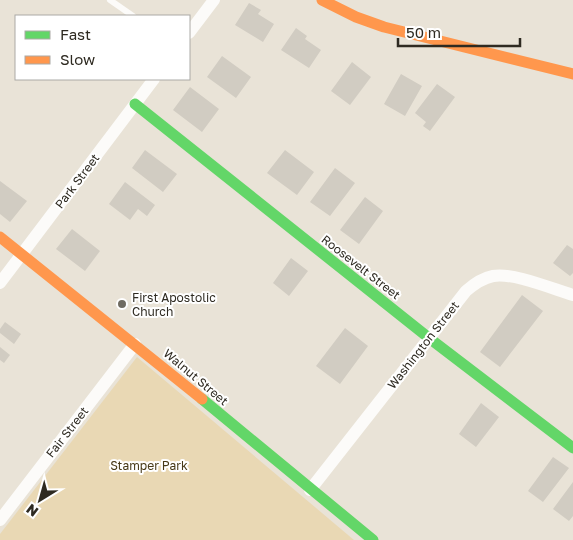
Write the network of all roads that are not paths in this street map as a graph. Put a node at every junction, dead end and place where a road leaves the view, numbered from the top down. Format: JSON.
{"nodes":[{"id":1,"x":110,"y":0,"type":"edge"},
{"id":2,"x":214,"y":0,"type":"edge"},
{"id":3,"x":322,"y":0,"type":"edge"},
{"id":4,"x":131,"y":15,"type":"edge"},
{"id":5,"x":190,"y":32,"type":"edge"},
{"id":6,"x":573,"y":74,"type":"edge"},
{"id":7,"x":153,"y":80,"type":"edge"},
{"id":8,"x":135,"y":104,"type":"junction"},
{"id":9,"x":0,"y":237,"type":"edge"},
{"id":10,"x":22,"y":254,"type":"junction"},
{"id":11,"x":0,"y":283,"type":"edge"},
{"id":12,"x":573,"y":295,"type":"edge"},
{"id":13,"x":429,"y":338,"type":"junction"},
{"id":14,"x":135,"y":344,"type":"junction"},
{"id":15,"x":573,"y":448,"type":"edge"},
{"id":16,"x":310,"y":490,"type":"junction"},
{"id":17,"x":0,"y":520,"type":"edge"},
{"id":18,"x":373,"y":540,"type":"edge"}],
"edges":[{"from":1,"to":4,"type":"lane"},
{"from":2,"to":5,"type":"street"},
{"from":3,"to":6,"type":"street"},
{"from":7,"to":8,"type":"street","name":"Park Street"},
{"from":8,"to":10,"type":"street","name":"Park Street"},
{"from":8,"to":13,"type":"street","name":"Roosevelt Street"},
{"from":9,"to":10,"type":"street","name":"Walnut Street"},
{"from":10,"to":11,"type":"street","name":"Park Street"},
{"from":10,"to":14,"type":"street","name":"Walnut Street"},
{"from":12,"to":13,"type":"street","name":"Washington Street"},
{"from":13,"to":15,"type":"street","name":"Roosevelt Street"},
{"from":13,"to":16,"type":"street","name":"Washington Street"},
{"from":14,"to":16,"type":"street","name":"Walnut Street"},
{"from":14,"to":17,"type":"street","name":"Fair Street"},
{"from":16,"to":18,"type":"street","name":"Walnut Street"}]}
